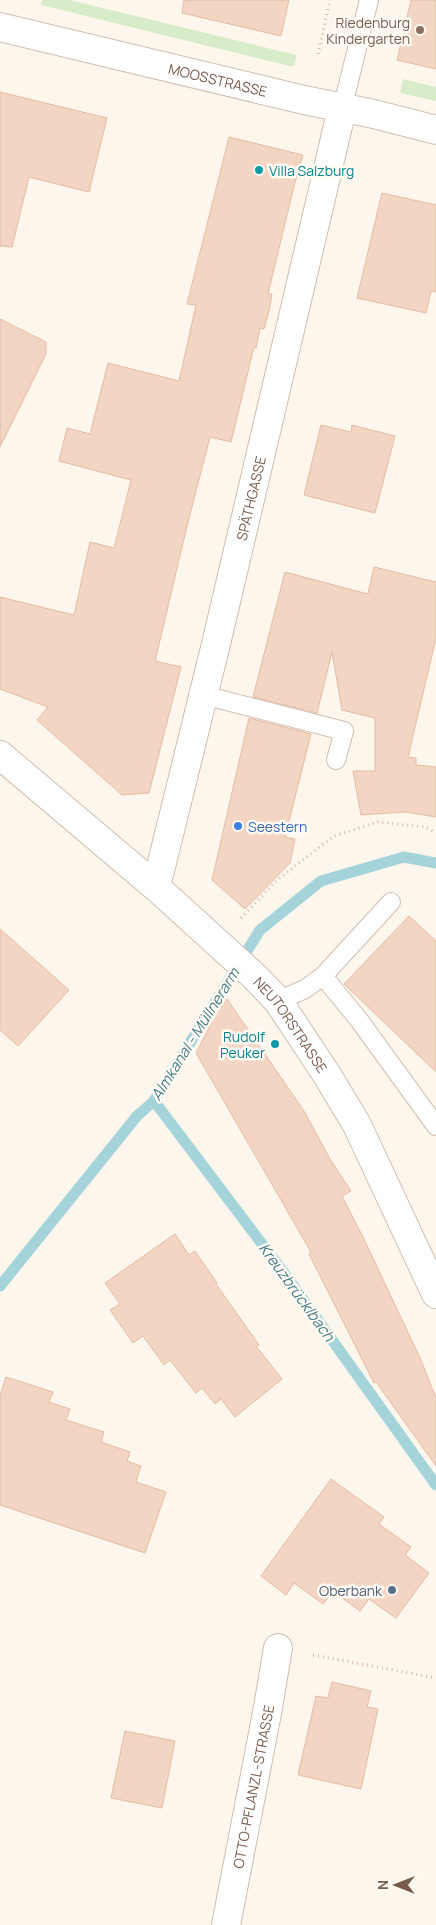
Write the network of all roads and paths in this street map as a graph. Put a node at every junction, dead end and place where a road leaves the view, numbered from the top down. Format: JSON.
{"nodes":[{"id":1,"x":330,"y":0,"type":"edge"},
{"id":2,"x":369,"y":0,"type":"edge"},
{"id":3,"x":0,"y":27,"type":"edge"},
{"id":4,"x":318,"y":54,"type":"dead end"},
{"id":5,"x":342,"y":109,"type":"junction"},
{"id":6,"x":436,"y":130,"type":"edge"},
{"id":7,"x":203,"y":695,"type":"junction"},
{"id":8,"x":0,"y":755,"type":"edge"},
{"id":9,"x":336,"y":760,"type":"dead end"},
{"id":10,"x":436,"y":832,"type":"edge"},
{"id":11,"x":156,"y":887,"type":"junction"},
{"id":12,"x":391,"y":902,"type":"dead end"},
{"id":13,"x":238,"y":920,"type":"dead end"},
{"id":14,"x":323,"y":976,"type":"junction"},
{"id":15,"x":278,"y":1001,"type":"junction"},
{"id":16,"x":436,"y":1126,"type":"edge"},
{"id":17,"x":436,"y":1294,"type":"edge"},
{"id":18,"x":278,"y":1648,"type":"joint"},
{"id":19,"x":436,"y":1678,"type":"edge"},
{"id":20,"x":226,"y":1925,"type":"edge"}],
"edges":[{"from":1,"to":4,"type":"path"},
{"from":2,"to":5,"type":"lane"},
{"from":3,"to":5,"type":"street","name":"MOOSSTRASSE"},
{"from":5,"to":6,"type":"street","name":"MOOSSTRASSE"},
{"from":5,"to":7,"type":"street","name":"SPÄTHGASSE"},
{"from":7,"to":9,"type":"lane"},
{"from":7,"to":11,"type":"street","name":"SPÄTHGASSE"},
{"from":8,"to":11,"type":"street","name":"NEUTORSTRASSE"},
{"from":10,"to":13,"type":"path"},
{"from":11,"to":15,"type":"street","name":"NEUTORSTRASSE"},
{"from":12,"to":14,"type":"lane"},
{"from":14,"to":15,"type":"lane"},
{"from":14,"to":16,"type":"lane"},
{"from":15,"to":17,"type":"street","name":"NEUTORSTRASSE"},
{"from":18,"to":19,"type":"path"},
{"from":18,"to":20,"type":"street","name":"OTTO-PFLANZL-STRASSE"}]}
